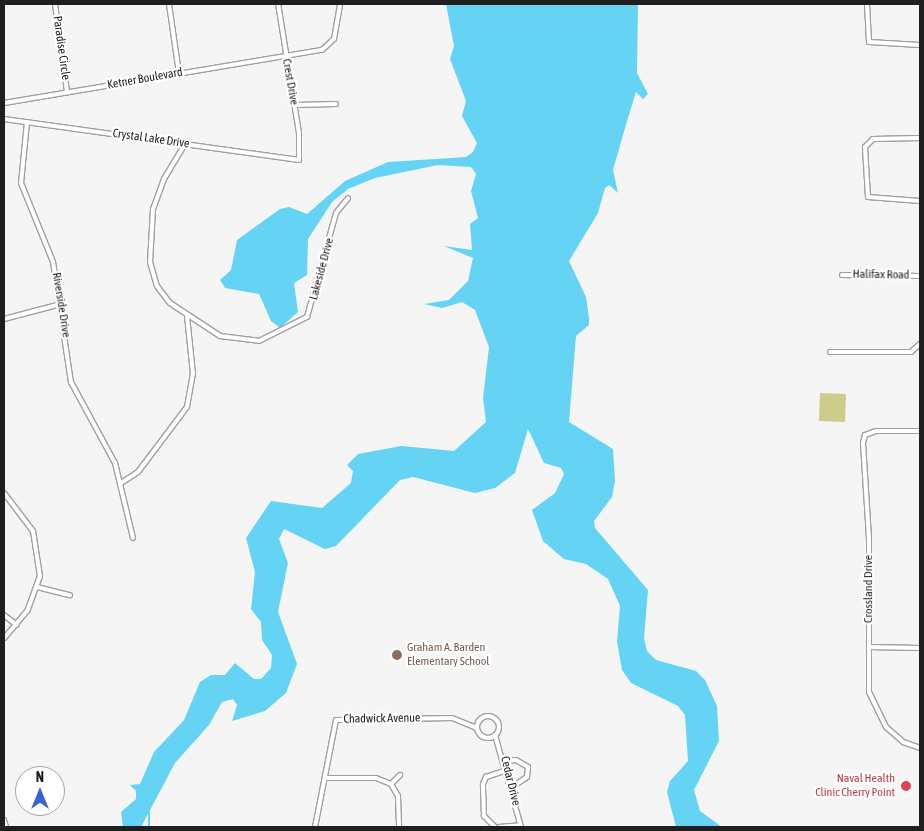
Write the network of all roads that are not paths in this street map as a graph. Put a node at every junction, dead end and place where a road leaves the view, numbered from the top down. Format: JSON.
{"nodes":[{"id":1,"x":55,"y":4,"type":"edge"},
{"id":2,"x":169,"y":4,"type":"edge"},
{"id":3,"x":278,"y":4,"type":"edge"},
{"id":4,"x":340,"y":4,"type":"edge"},
{"id":5,"x":867,"y":4,"type":"edge"},
{"id":6,"x":920,"y":45,"type":"edge"},
{"id":7,"x":286,"y":55,"type":"junction"},
{"id":8,"x":179,"y":73,"type":"junction"},
{"id":9,"x":67,"y":92,"type":"junction"},
{"id":10,"x":4,"y":103,"type":"edge"},
{"id":11,"x":336,"y":104,"type":"dead end"},
{"id":12,"x":295,"y":105,"type":"junction"},
{"id":13,"x":4,"y":119,"type":"edge"},
{"id":14,"x":27,"y":122,"type":"junction"},
{"id":15,"x":920,"y":138,"type":"edge"},
{"id":16,"x":185,"y":144,"type":"junction"},
{"id":17,"x":299,"y":160,"type":"joint"},
{"id":18,"x":348,"y":198,"type":"dead end"},
{"id":19,"x":920,"y":201,"type":"edge"},
{"id":20,"x":842,"y":275,"type":"dead end"},
{"id":21,"x":920,"y":276,"type":"edge"},
{"id":22,"x":61,"y":304,"type":"junction"},
{"id":23,"x":187,"y":316,"type":"junction"},
{"id":24,"x":4,"y":319,"type":"edge"},
{"id":25,"x":920,"y":344,"type":"edge"},
{"id":26,"x":830,"y":352,"type":"dead end"},
{"id":27,"x":920,"y":432,"type":"edge"},
{"id":28,"x":122,"y":484,"type":"junction"},
{"id":29,"x":4,"y":493,"type":"edge"},
{"id":30,"x":133,"y":538,"type":"dead end"},
{"id":31,"x":37,"y":587,"type":"junction"},
{"id":32,"x":70,"y":595,"type":"dead end"},
{"id":33,"x":4,"y":615,"type":"edge"},
{"id":34,"x":17,"y":625,"type":"junction"},
{"id":35,"x":4,"y":638,"type":"edge"},
{"id":36,"x":869,"y":647,"type":"junction"},
{"id":37,"x":920,"y":648,"type":"edge"},
{"id":38,"x":477,"y":728,"type":"junction"},
{"id":39,"x":495,"y":736,"type":"junction"},
{"id":40,"x":920,"y":748,"type":"edge"},
{"id":41,"x":505,"y":761,"type":"junction"},
{"id":42,"x":507,"y":770,"type":"junction"},
{"id":43,"x":400,"y":775,"type":"dead end"},
{"id":44,"x":326,"y":778,"type":"junction"},
{"id":45,"x":391,"y":784,"type":"junction"},
{"id":46,"x":512,"y":787,"type":"junction"},
{"id":47,"x":4,"y":820,"type":"edge"},
{"id":48,"x":520,"y":826,"type":"edge"},
{"id":49,"x":6,"y":827,"type":"edge"},
{"id":50,"x":315,"y":827,"type":"edge"},
{"id":51,"x":399,"y":827,"type":"edge"},
{"id":52,"x":497,"y":827,"type":"edge"}],
"edges":[{"from":1,"to":9,"type":"street","name":"Paradise Circle"},
{"from":2,"to":8,"type":"street"},
{"from":3,"to":7,"type":"street","name":"Crest Drive"},
{"from":4,"to":7,"type":"street","name":"Ketner Boulevard"},
{"from":5,"to":6,"type":"street"},
{"from":7,"to":8,"type":"street","name":"Ketner Boulevard"},
{"from":7,"to":12,"type":"street","name":"Crest Drive"},
{"from":8,"to":9,"type":"street","name":"Ketner Boulevard"},
{"from":9,"to":10,"type":"street","name":"Ketner Boulevard"},
{"from":11,"to":12,"type":"street"},
{"from":12,"to":17,"type":"street","name":"Crest Drive"},
{"from":13,"to":14,"type":"street","name":"Crystal Lake Drive"},
{"from":14,"to":16,"type":"street","name":"Crystal Lake Drive"},
{"from":14,"to":22,"type":"street","name":"Riverside Drive"},
{"from":15,"to":19,"type":"street"},
{"from":16,"to":17,"type":"street","name":"Crystal Lake Drive"},
{"from":16,"to":23,"type":"street","name":"Lakeside Drive"},
{"from":18,"to":23,"type":"street","name":"Lakeside Drive"},
{"from":20,"to":21,"type":"street","name":"Halifax Road"},
{"from":22,"to":24,"type":"street"},
{"from":22,"to":28,"type":"street","name":"Riverside Drive"},
{"from":23,"to":28,"type":"street"},
{"from":25,"to":26,"type":"street"},
{"from":27,"to":36,"type":"street","name":"Crossland Drive"},
{"from":28,"to":30,"type":"street","name":"Riverside Drive"},
{"from":29,"to":31,"type":"street"},
{"from":31,"to":32,"type":"street"},
{"from":31,"to":34,"type":"street"},
{"from":33,"to":34,"type":"street"},
{"from":34,"to":35,"type":"street"},
{"from":36,"to":37,"type":"street"},
{"from":36,"to":40,"type":"street","name":"Crossland Drive"},
{"from":38,"to":39,"type":"street"},
{"from":38,"to":39,"type":"street","name":"Cedar Drive"},
{"from":38,"to":44,"type":"street","name":"Chadwick Avenue"},
{"from":39,"to":41,"type":"street","name":"Cedar Drive"},
{"from":41,"to":42,"type":"street","name":"Cedar Drive"},
{"from":41,"to":46,"type":"street"},
{"from":42,"to":46,"type":"street","name":"Cedar Drive"},
{"from":42,"to":52,"type":"street"},
{"from":43,"to":45,"type":"street"},
{"from":44,"to":45,"type":"street"},
{"from":44,"to":50,"type":"street","name":"Chadwick Avenue"},
{"from":45,"to":51,"type":"street"},
{"from":46,"to":48,"type":"street","name":"Cedar Drive"},
{"from":47,"to":49,"type":"street"},
{"from":48,"to":52,"type":"street"}]}
